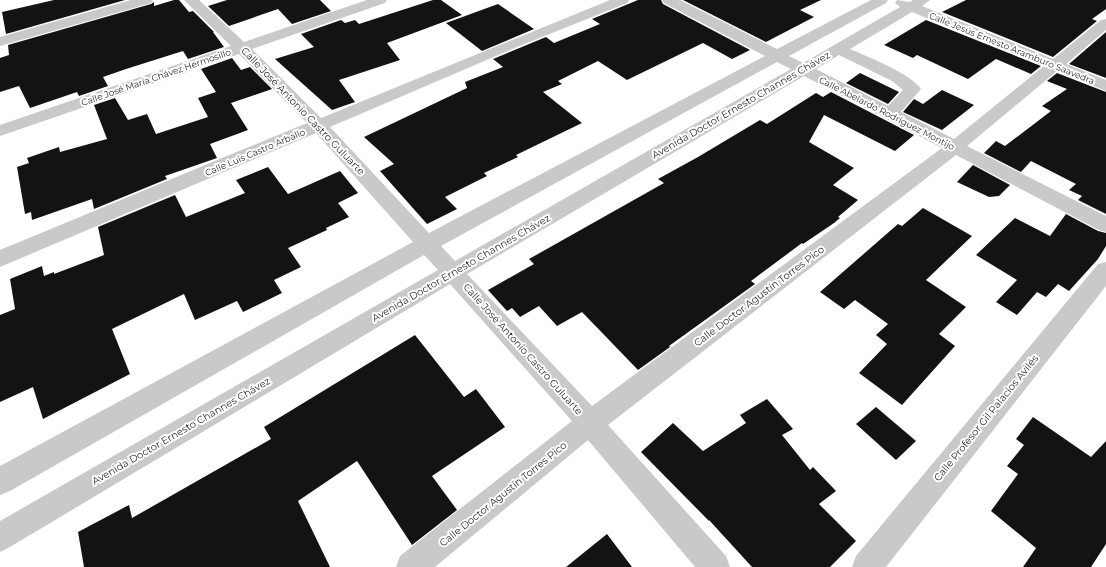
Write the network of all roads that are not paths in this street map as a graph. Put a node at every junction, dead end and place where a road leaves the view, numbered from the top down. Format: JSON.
{"nodes":[{"id":1,"x":146,"y":0,"type":"edge"},
{"id":2,"x":191,"y":0,"type":"edge"},
{"id":3,"x":380,"y":0,"type":"edge"},
{"id":4,"x":622,"y":0,"type":"edge"},
{"id":5,"x":669,"y":0,"type":"edge"},
{"id":6,"x":881,"y":0,"type":"edge"},
{"id":7,"x":910,"y":2,"type":"edge"},
{"id":8,"x":1106,"y":23,"type":"edge"},
{"id":9,"x":0,"y":42,"type":"edge"},
{"id":10,"x":242,"y":48,"type":"junction"},
{"id":11,"x":838,"y":49,"type":"junction"},
{"id":12,"x":776,"y":56,"type":"junction"},
{"id":13,"x":1055,"y":66,"type":"junction"},
{"id":14,"x":804,"y":70,"type":"junction"},
{"id":15,"x":1106,"y":86,"type":"edge"},
{"id":16,"x":890,"y":114,"type":"junction"},
{"id":17,"x":319,"y":126,"type":"junction"},
{"id":18,"x":0,"y":131,"type":"edge"},
{"id":19,"x":955,"y":147,"type":"junction"},
{"id":20,"x":1106,"y":225,"type":"edge"},
{"id":21,"x":427,"y":244,"type":"junction"},
{"id":22,"x":0,"y":259,"type":"edge"},
{"id":23,"x":1106,"y":270,"type":"edge"},
{"id":24,"x":453,"y":272,"type":"junction"},
{"id":25,"x":590,"y":423,"type":"junction"},
{"id":26,"x":0,"y":481,"type":"edge"},
{"id":27,"x":0,"y":537,"type":"edge"},
{"id":28,"x":411,"y":567,"type":"edge"},
{"id":29,"x":714,"y":567,"type":"edge"},
{"id":30,"x":867,"y":567,"type":"edge"}],
"edges":[{"from":1,"to":9,"type":"street"},
{"from":2,"to":10,"type":"street","name":"Calle José Antonio Castro Guluarte"},
{"from":3,"to":10,"type":"street","name":"Calle José María Chávez Hermosillo"},
{"from":4,"to":17,"type":"street","name":"Calle Luis Castro Arballo"},
{"from":5,"to":12,"type":"street","name":"Calle Abelardo Rodríguez Montijo"},
{"from":6,"to":12,"type":"street"},
{"from":7,"to":11,"type":"street","name":"Avenida Doctor Ernesto Channes Chávez"},
{"from":7,"to":13,"type":"street","name":"Calle Jesús Ernesto Aramburo Saavedra"},
{"from":8,"to":13,"type":"street","name":"Calle Doctor Agustín Torres Pico"},
{"from":10,"to":17,"type":"street","name":"Calle José Antonio Castro Guluarte"},
{"from":10,"to":18,"type":"street","name":"Calle José María Chávez Hermosillo"},
{"from":11,"to":14,"type":"street","name":"Avenida Doctor Ernesto Channes Chávez"},
{"from":11,"to":16,"type":"street"},
{"from":12,"to":14,"type":"street","name":"Calle Abelardo Rodríguez Montijo"},
{"from":12,"to":21,"type":"street"},
{"from":13,"to":15,"type":"street","name":"Calle Jesús Ernesto Aramburo Saavedra"},
{"from":13,"to":19,"type":"street","name":"Calle Doctor Agustín Torres Pico"},
{"from":14,"to":16,"type":"street","name":"Calle Abelardo Rodríguez Montijo"},
{"from":14,"to":24,"type":"street","name":"Avenida Doctor Ernesto Channes Chávez"},
{"from":16,"to":19,"type":"street","name":"Calle Abelardo Rodríguez Montijo"},
{"from":17,"to":21,"type":"street","name":"Calle José Antonio Castro Guluarte"},
{"from":17,"to":22,"type":"street","name":"Calle Luis Castro Arballo"},
{"from":19,"to":20,"type":"street","name":"Calle Abelardo Rodríguez Montijo"},
{"from":19,"to":25,"type":"street","name":"Calle Doctor Agustín Torres Pico"},
{"from":21,"to":24,"type":"street","name":"Calle José Antonio Castro Guluarte"},
{"from":21,"to":26,"type":"street"},
{"from":23,"to":30,"type":"street","name":"Calle Profesor Gil Palacios Avilés"},
{"from":24,"to":25,"type":"street","name":"Calle José Antonio Castro Guluarte"},
{"from":24,"to":27,"type":"street","name":"Avenida Doctor Ernesto Channes Chávez"},
{"from":25,"to":28,"type":"street","name":"Calle Doctor Agustín Torres Pico"},
{"from":25,"to":29,"type":"street","name":"Calle José Antonio Castro Guluarte"}]}
